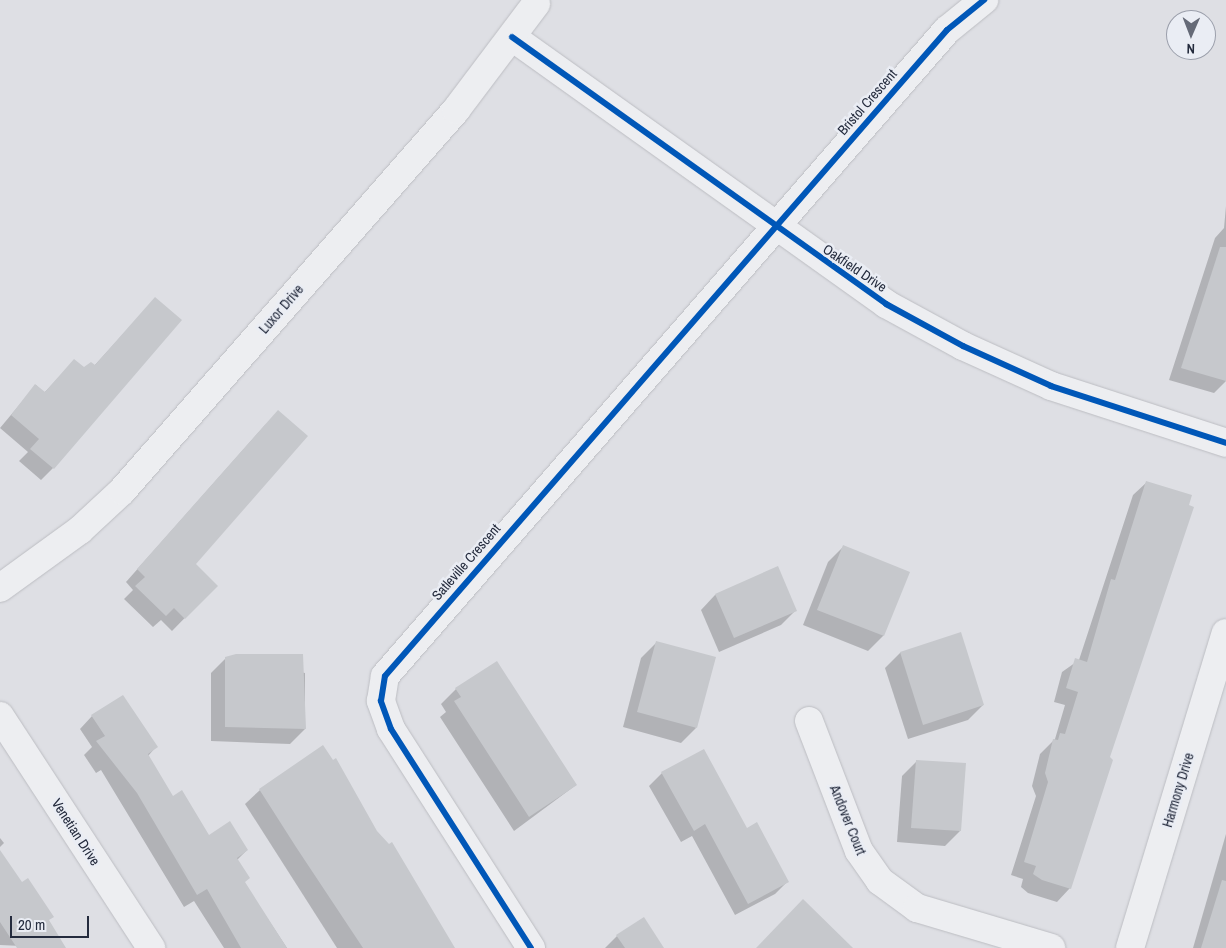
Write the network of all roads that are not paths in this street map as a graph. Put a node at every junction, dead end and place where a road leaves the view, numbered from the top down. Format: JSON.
{"nodes":[{"id":1,"x":984,"y":0,"type":"edge"},
{"id":2,"x":536,"y":4,"type":"dead end"},
{"id":3,"x":512,"y":37,"type":"junction"},
{"id":4,"x":775,"y":227,"type":"junction"},
{"id":5,"x":1226,"y":443,"type":"edge"},
{"id":6,"x":0,"y":588,"type":"edge"},
{"id":7,"x":1226,"y":633,"type":"edge"},
{"id":8,"x":0,"y":716,"type":"edge"},
{"id":9,"x":809,"y":721,"type":"dead end"},
{"id":10,"x":151,"y":948,"type":"edge"},
{"id":11,"x":531,"y":948,"type":"edge"},
{"id":12,"x":1052,"y":948,"type":"edge"},
{"id":13,"x":1130,"y":948,"type":"edge"}],
"edges":[{"from":1,"to":4,"type":"street","name":"Bristol Crescent"},
{"from":2,"to":3,"type":"street","name":"Luxor Drive"},
{"from":3,"to":4,"type":"street","name":"Oakfield Drive"},
{"from":3,"to":6,"type":"street","name":"Luxor Drive"},
{"from":4,"to":5,"type":"street","name":"Oakfield Drive"},
{"from":4,"to":11,"type":"street","name":"Satleville Crescent"},
{"from":7,"to":13,"type":"street","name":"Harmony Drive"},
{"from":8,"to":10,"type":"street","name":"Venetian Drive"},
{"from":9,"to":12,"type":"street","name":"Andover Court"}]}
